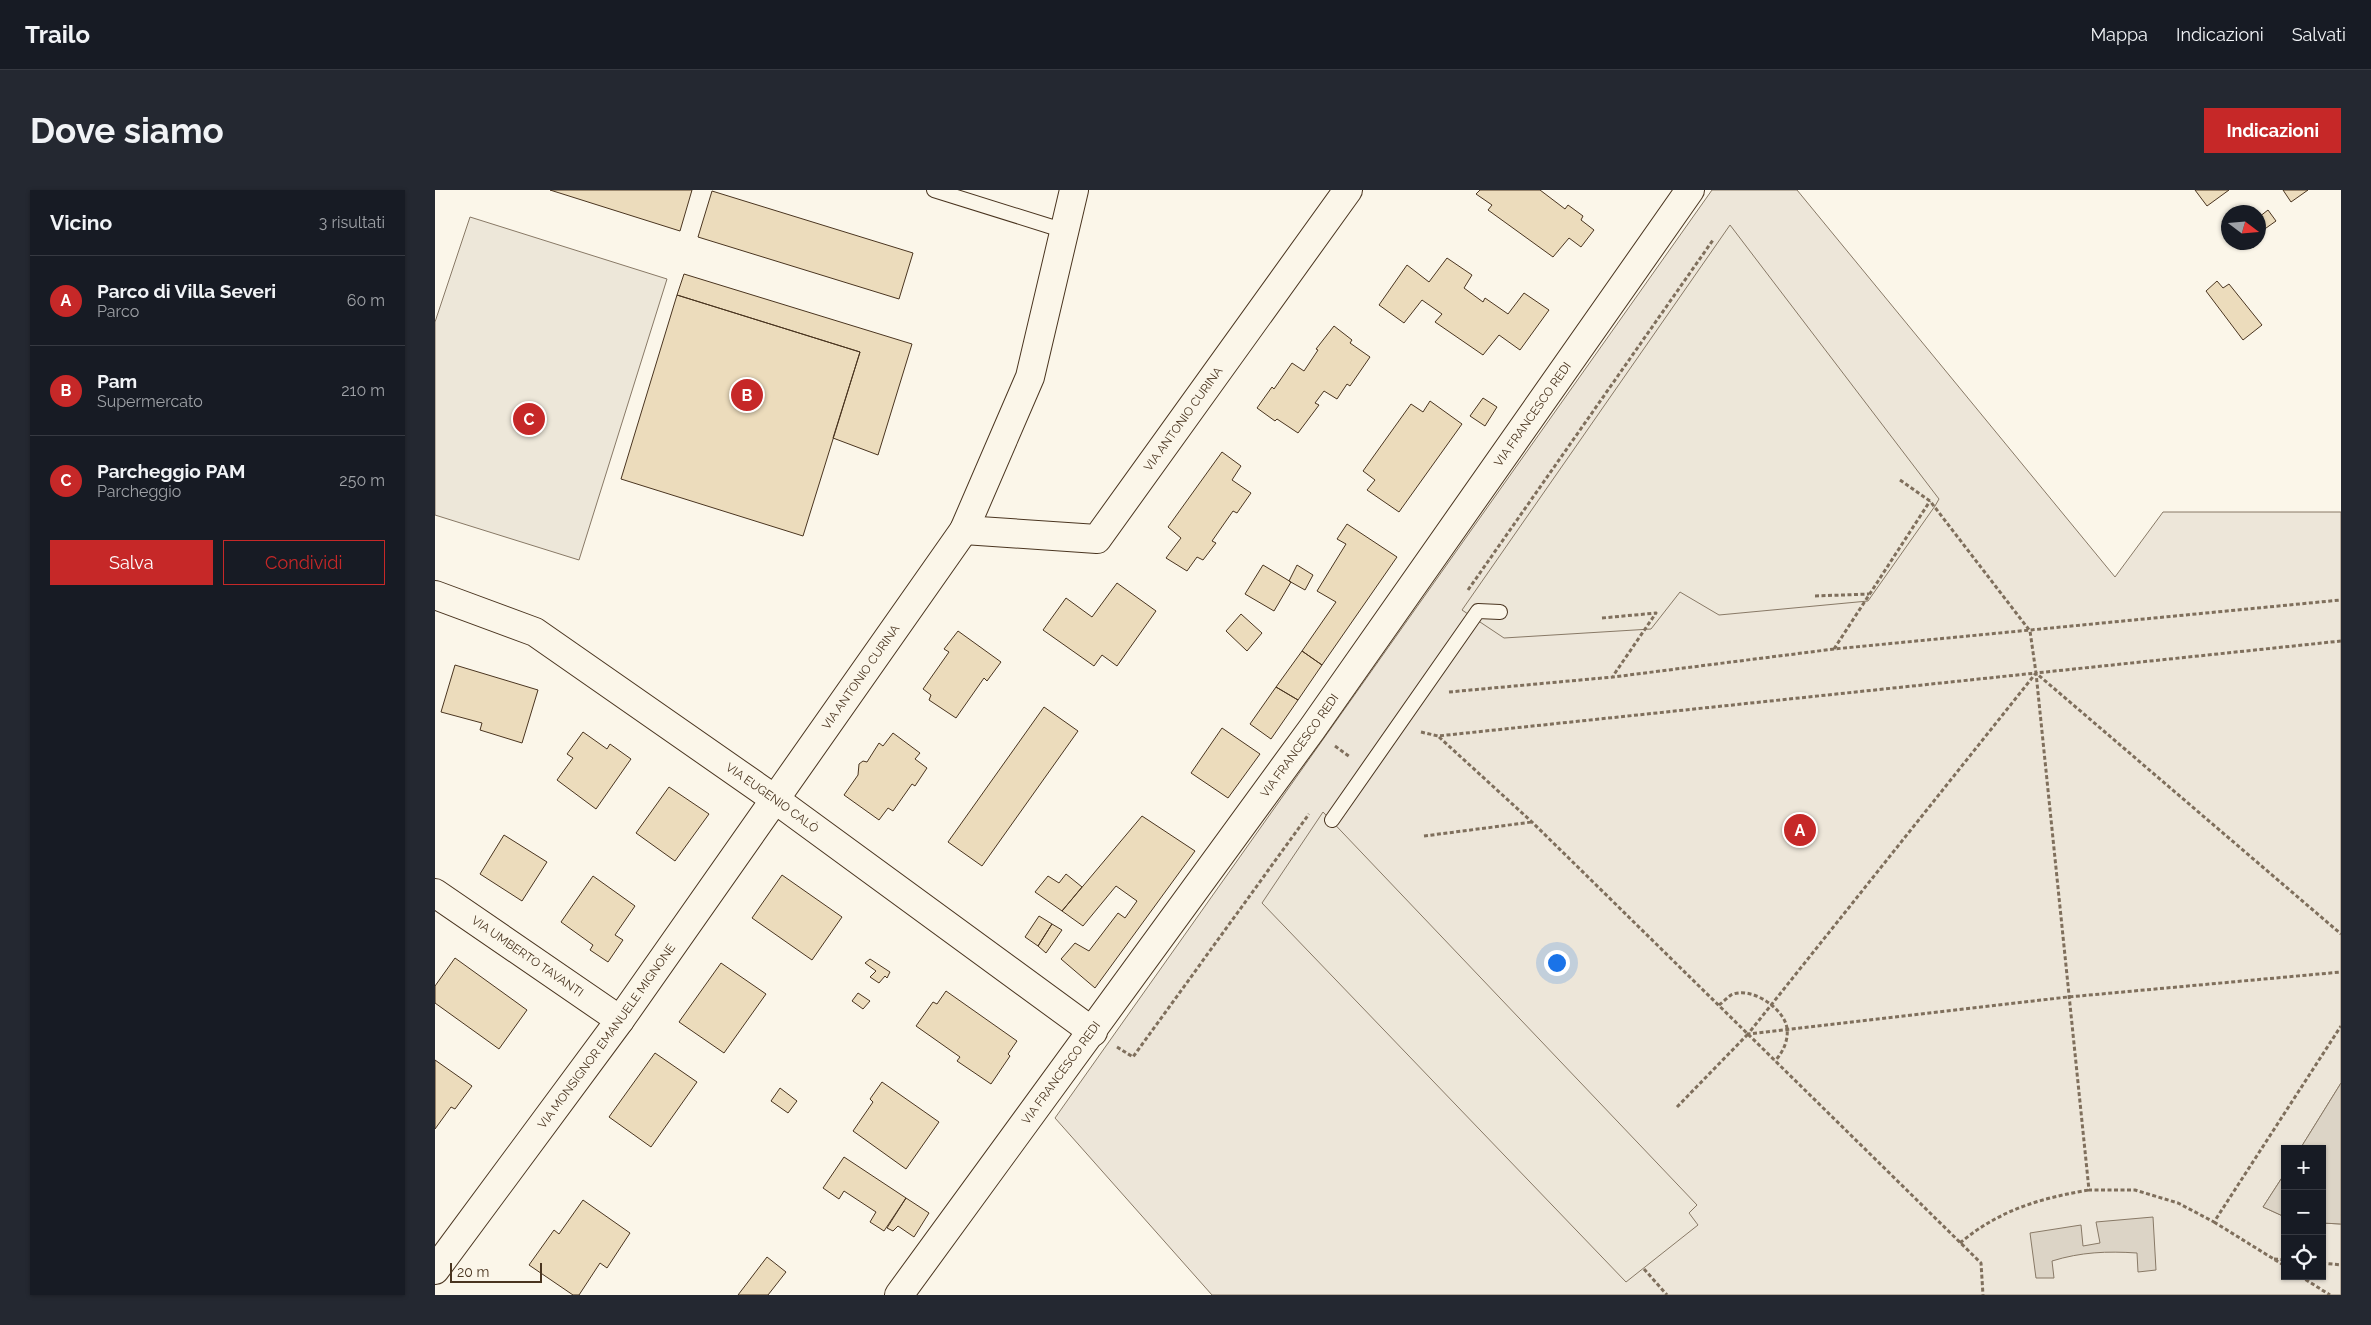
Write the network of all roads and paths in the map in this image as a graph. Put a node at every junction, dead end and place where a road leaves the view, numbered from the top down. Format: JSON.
{"nodes":[{"id":1,"x":934,"y":190,"type":"edge"},
{"id":2,"x":1074,"y":190,"type":"edge"},
{"id":3,"x":1347,"y":190,"type":"edge"},
{"id":4,"x":1690,"y":190,"type":"edge"},
{"id":5,"x":1065,"y":231,"type":"junction"},
{"id":6,"x":1713,"y":240,"type":"dead end"},
{"id":7,"x":1900,"y":480,"type":"dead end"},
{"id":8,"x":1930,"y":501,"type":"junction"},
{"id":9,"x":964,"y":530,"type":"junction"},
{"id":10,"x":1869,"y":594,"type":"junction"},
{"id":11,"x":435,"y":595,"type":"edge"},
{"id":12,"x":1463,"y":596,"type":"dead end"},
{"id":13,"x":1815,"y":596,"type":"dead end"},
{"id":14,"x":2341,"y":600,"type":"edge"},
{"id":15,"x":1500,"y":612,"type":"dead end"},
{"id":16,"x":1602,"y":618,"type":"dead end"},
{"id":17,"x":2030,"y":631,"type":"junction"},
{"id":18,"x":2341,"y":641,"type":"edge"},
{"id":19,"x":1834,"y":649,"type":"junction"},
{"id":20,"x":2036,"y":673,"type":"junction"},
{"id":21,"x":1613,"y":677,"type":"junction"},
{"id":22,"x":1418,"y":694,"type":"junction"},
{"id":23,"x":1398,"y":726,"type":"junction"},
{"id":24,"x":1312,"y":729,"type":"junction"},
{"id":25,"x":1439,"y":736,"type":"junction"},
{"id":26,"x":1356,"y":749,"type":"dead end"},
{"id":27,"x":1350,"y":757,"type":"junction"},
{"id":28,"x":1345,"y":765,"type":"dead end"},
{"id":29,"x":776,"y":800,"type":"junction"},
{"id":30,"x":1310,"y":812,"type":"dead end"},
{"id":31,"x":1332,"y":820,"type":"dead end"},
{"id":32,"x":1532,"y":822,"type":"junction"},
{"id":33,"x":1424,"y":836,"type":"dead end"},
{"id":34,"x":435,"y":892,"type":"edge"},
{"id":35,"x":2341,"y":934,"type":"edge"},
{"id":36,"x":2341,"y":972,"type":"edge"},
{"id":37,"x":2068,"y":997,"type":"junction"},
{"id":38,"x":1719,"y":1005,"type":"junction"},
{"id":39,"x":1771,"y":1005,"type":"junction"},
{"id":40,"x":620,"y":1020,"type":"junction"},
{"id":41,"x":2341,"y":1026,"type":"edge"},
{"id":42,"x":1787,"y":1030,"type":"junction"},
{"id":43,"x":1093,"y":1032,"type":"junction"},
{"id":44,"x":1748,"y":1034,"type":"junction"},
{"id":45,"x":1775,"y":1061,"type":"junction"},
{"id":46,"x":1677,"y":1107,"type":"dead end"},
{"id":47,"x":2089,"y":1190,"type":"junction"},
{"id":48,"x":2214,"y":1222,"type":"junction"},
{"id":49,"x":1960,"y":1242,"type":"junction"},
{"id":50,"x":2273,"y":1259,"type":"junction"},
{"id":51,"x":2281,"y":1260,"type":"edge"},
{"id":52,"x":2326,"y":1263,"type":"edge"},
{"id":53,"x":2281,"y":1264,"type":"edge"},
{"id":54,"x":2341,"y":1265,"type":"edge"},
{"id":55,"x":1644,"y":1269,"type":"dead end"},
{"id":56,"x":435,"y":1270,"type":"edge"},
{"id":57,"x":2306,"y":1280,"type":"edge"},
{"id":58,"x":899,"y":1295,"type":"edge"},
{"id":59,"x":1667,"y":1295,"type":"edge"},
{"id":60,"x":1983,"y":1295,"type":"edge"},
{"id":61,"x":2330,"y":1295,"type":"edge"}],
"edges":[{"from":1,"to":5,"type":"lane"},
{"from":2,"to":5,"type":"street","name":"VIA ANTONIO CURINA"},
{"from":3,"to":9,"type":"street","name":"VIA ANTONIO CURINA"},
{"from":4,"to":24,"type":"street","name":"VIA FRANCESCO REDI"},
{"from":5,"to":9,"type":"street","name":"VIA ANTONIO CURINA"},
{"from":6,"to":12,"type":"path"},
{"from":7,"to":8,"type":"path"},
{"from":8,"to":10,"type":"path"},
{"from":8,"to":17,"type":"path"},
{"from":9,"to":29,"type":"street","name":"VIA ANTONIO CURINA"},
{"from":10,"to":13,"type":"path"},
{"from":10,"to":19,"type":"path"},
{"from":11,"to":29,"type":"street","name":"VIA EUGENIO CALÒ"},
{"from":14,"to":17,"type":"path"},
{"from":15,"to":22,"type":"lane"},
{"from":16,"to":21,"type":"path"},
{"from":17,"to":19,"type":"path"},
{"from":17,"to":20,"type":"path"},
{"from":18,"to":20,"type":"path"},
{"from":19,"to":21,"type":"path"},
{"from":20,"to":25,"type":"path"},
{"from":20,"to":35,"type":"path"},
{"from":20,"to":37,"type":"path"},
{"from":20,"to":39,"type":"path"},
{"from":21,"to":22,"type":"path"},
{"from":22,"to":23,"type":"lane"},
{"from":23,"to":25,"type":"path"},
{"from":23,"to":31,"type":"lane"},
{"from":24,"to":27,"type":"path"},
{"from":24,"to":43,"type":"street","name":"VIA FRANCESCO REDI"},
{"from":25,"to":32,"type":"path"},
{"from":26,"to":27,"type":"path"},
{"from":27,"to":28,"type":"path"},
{"from":29,"to":40,"type":"street","name":"VIA MONSIGNOR EMANUELE MIGNONE"},
{"from":29,"to":43,"type":"street","name":"VIA EUGENIO CALÒ"},
{"from":30,"to":43,"type":"path"},
{"from":32,"to":33,"type":"path"},
{"from":32,"to":38,"type":"path"},
{"from":34,"to":40,"type":"street","name":"VIA UMBERTO TAVANTI"},
{"from":36,"to":37,"type":"path"},
{"from":37,"to":42,"type":"path"},
{"from":37,"to":47,"type":"path"},
{"from":38,"to":39,"type":"path"},
{"from":38,"to":44,"type":"path"},
{"from":39,"to":42,"type":"path"},
{"from":39,"to":44,"type":"path"},
{"from":40,"to":56,"type":"street","name":"VIA MONSIGNOR EMANUELE MIGNONE"},
{"from":41,"to":48,"type":"path"},
{"from":42,"to":44,"type":"path"},
{"from":42,"to":45,"type":"path"},
{"from":43,"to":58,"type":"street","name":"VIA FRANCESCO REDI"},
{"from":44,"to":45,"type":"path"},
{"from":44,"to":46,"type":"path"},
{"from":45,"to":49,"type":"path"},
{"from":47,"to":48,"type":"path"},
{"from":47,"to":49,"type":"path"},
{"from":48,"to":50,"type":"path"},
{"from":49,"to":60,"type":"path"},
{"from":50,"to":51,"type":"path"},
{"from":50,"to":53,"type":"path"},
{"from":52,"to":54,"type":"path"},
{"from":55,"to":59,"type":"path"},
{"from":57,"to":61,"type":"path"}]}
